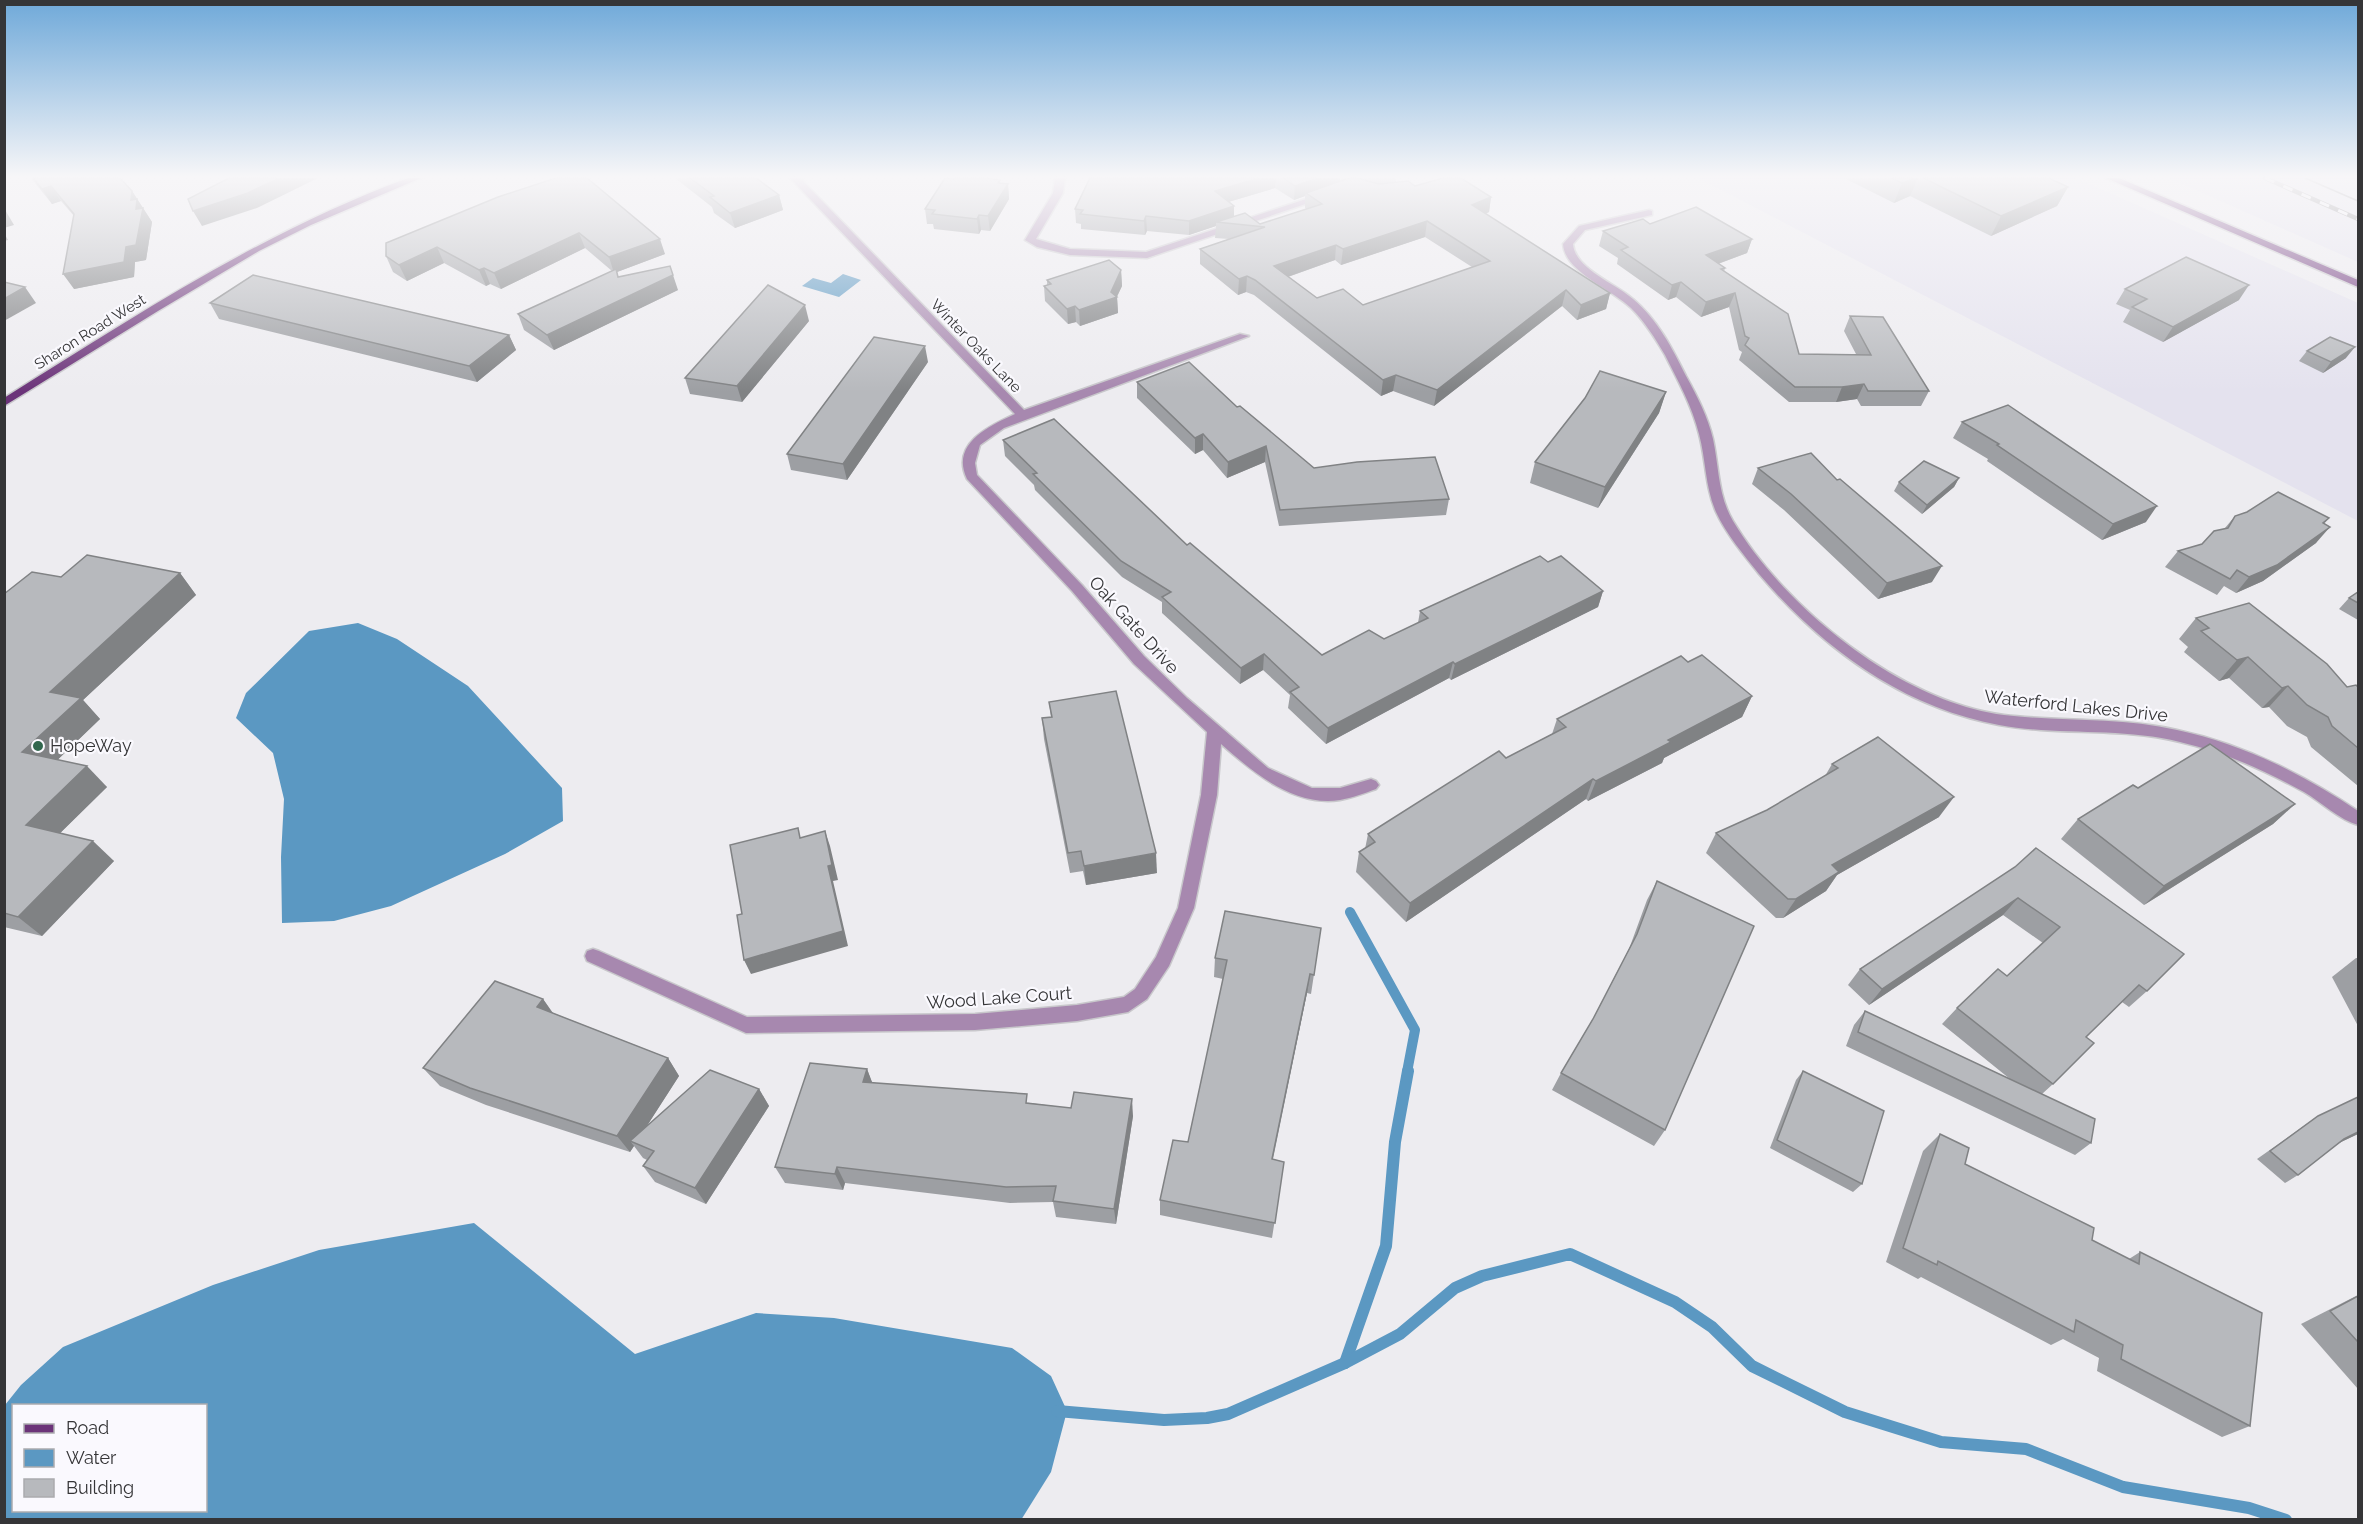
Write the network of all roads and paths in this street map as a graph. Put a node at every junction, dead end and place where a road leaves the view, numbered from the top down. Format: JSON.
{"nodes":[{"id":1,"x":253,"y":249,"type":"edge"},
{"id":2,"x":862,"y":249,"type":"edge"},
{"id":3,"x":1056,"y":249,"type":"edge"},
{"id":4,"x":1165,"y":249,"type":"edge"},
{"id":5,"x":1569,"y":249,"type":"edge"},
{"id":6,"x":2276,"y":249,"type":"edge"},
{"id":7,"x":2358,"y":284,"type":"edge"},
{"id":8,"x":1244,"y":336,"type":"dead end"},
{"id":9,"x":4,"y":403,"type":"edge"},
{"id":10,"x":1022,"y":415,"type":"junction"},
{"id":11,"x":1215,"y":729,"type":"junction"},
{"id":12,"x":1371,"y":785,"type":"dead end"},
{"id":13,"x":2358,"y":819,"type":"edge"},
{"id":14,"x":592,"y":956,"type":"dead end"}],
"edges":[{"from":1,"to":9,"type":"main road","name":"Sharon Road West"},
{"from":2,"to":10,"type":"street","name":"Winter Oaks Lane"},
{"from":3,"to":4,"type":"street"},
{"from":5,"to":13,"type":"street","name":"Waterford Lakes Drive"},
{"from":6,"to":7,"type":"main road"},
{"from":8,"to":10,"type":"street","name":"Winter Oaks Lane"},
{"from":10,"to":11,"type":"street","name":"Oak Gate Drive"},
{"from":11,"to":12,"type":"street","name":"Oak Gate Drive"},
{"from":11,"to":14,"type":"street","name":"Wood Lake Court"}]}
